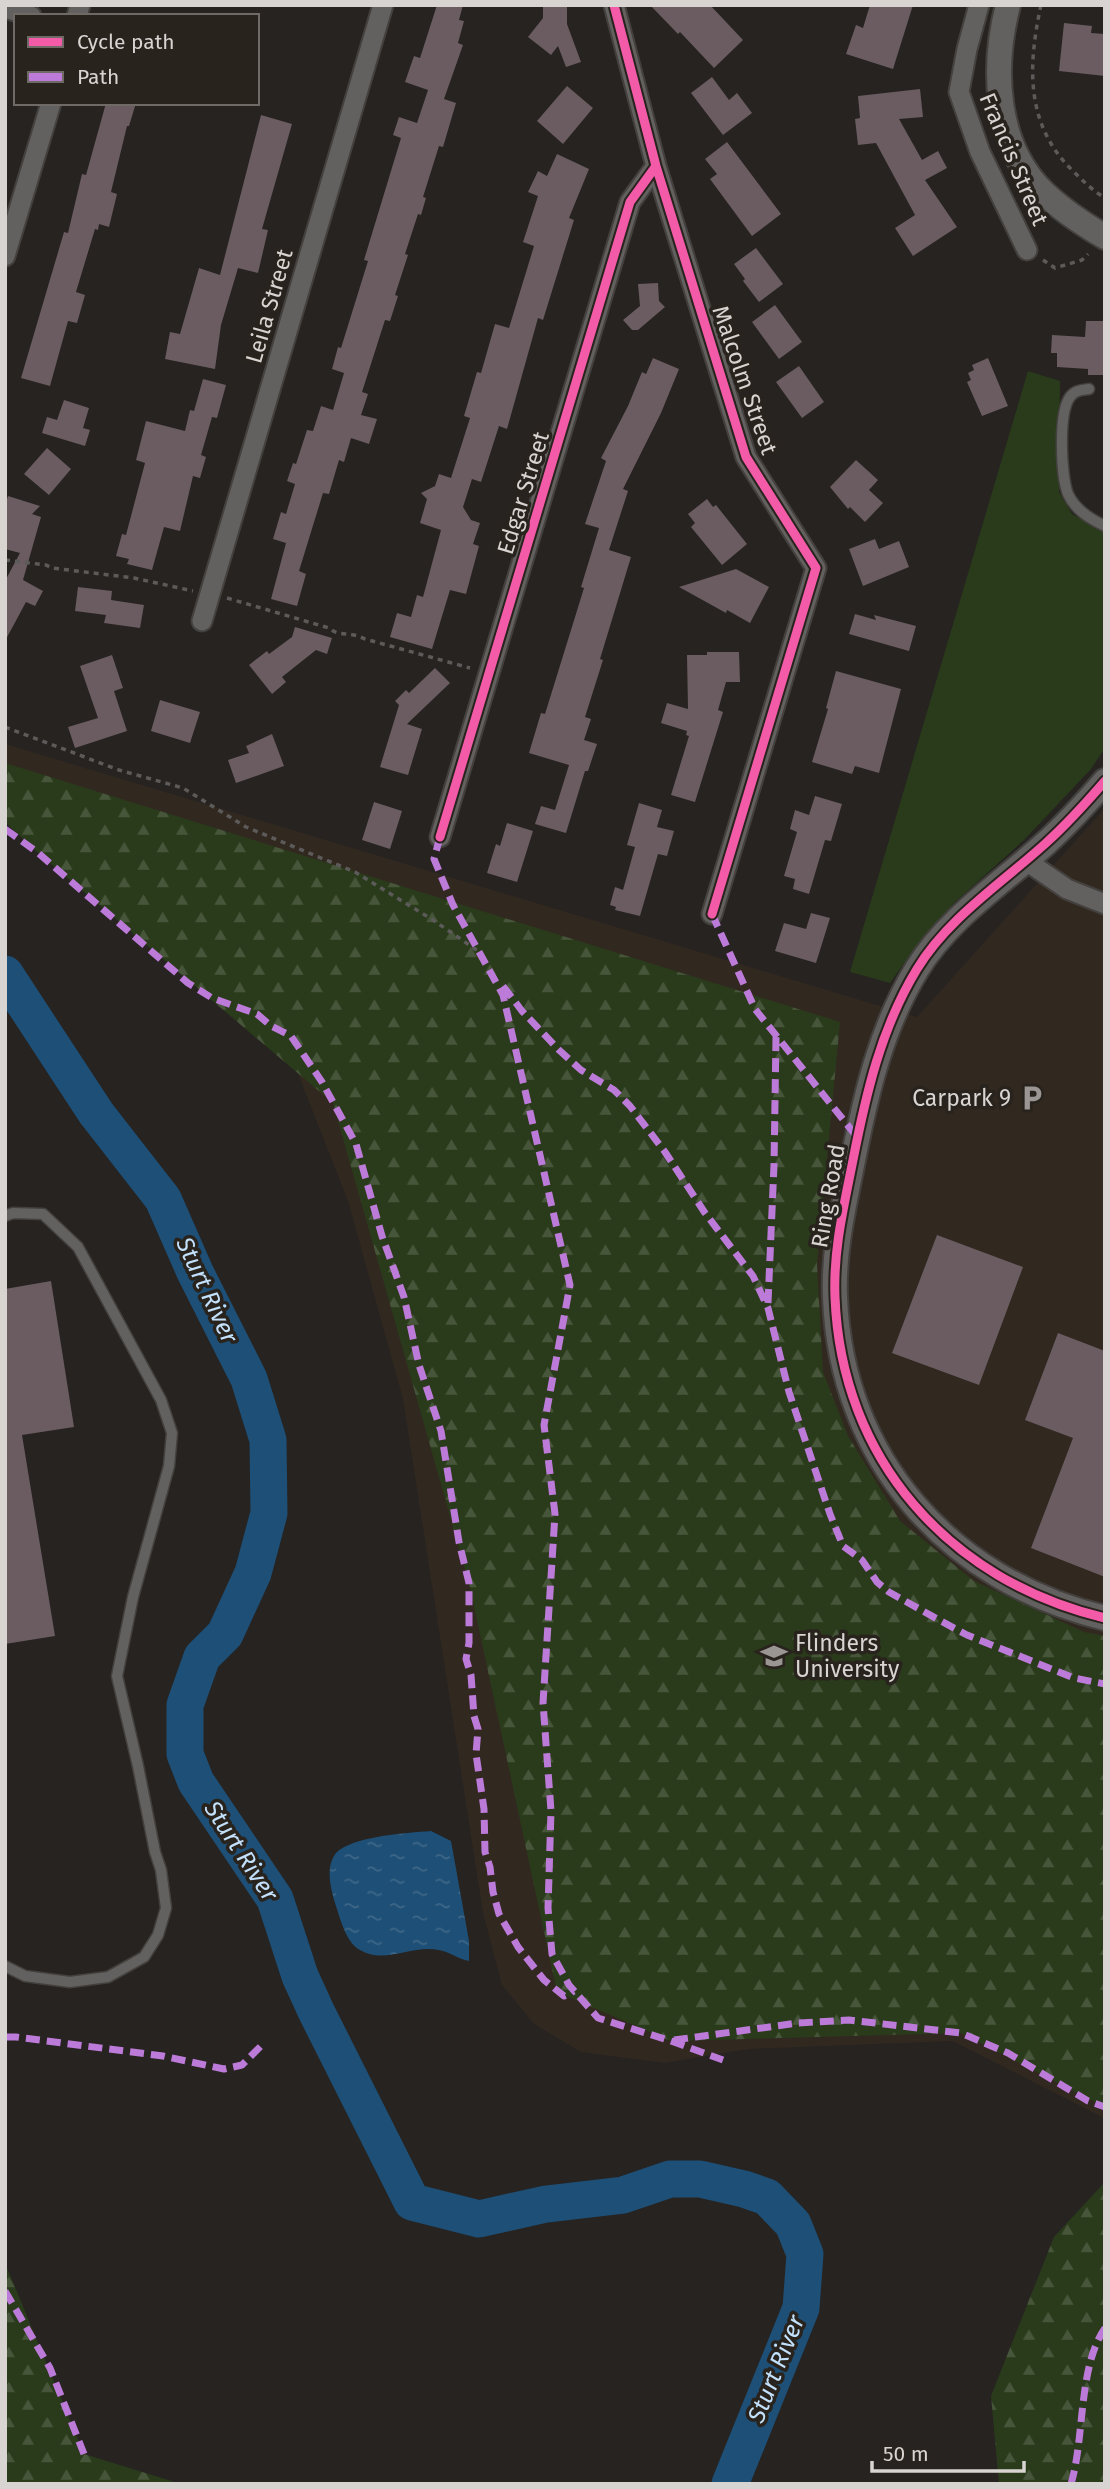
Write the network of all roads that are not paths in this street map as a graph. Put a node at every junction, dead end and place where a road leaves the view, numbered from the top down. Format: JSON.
{"nodes":[{"id":1,"x":383,"y":5,"type":"edge"},
{"id":2,"x":614,"y":5,"type":"edge"},
{"id":3,"x":979,"y":5,"type":"edge"},
{"id":4,"x":1008,"y":5,"type":"edge"},
{"id":5,"x":1025,"y":5,"type":"edge"},
{"id":6,"x":5,"y":8,"type":"edge"},
{"id":7,"x":24,"y":14,"type":"edge"},
{"id":8,"x":50,"y":105,"type":"edge"},
{"id":9,"x":656,"y":166,"type":"junction"},
{"id":10,"x":1104,"y":220,"type":"edge"},
{"id":11,"x":1027,"y":250,"type":"road end"},
{"id":12,"x":5,"y":256,"type":"edge"},
{"id":13,"x":1089,"y":389,"type":"dead end"},
{"id":14,"x":1105,"y":526,"type":"edge"},
{"id":15,"x":202,"y":621,"type":"dead end"},
{"id":16,"x":1105,"y":782,"type":"edge"},
{"id":17,"x":440,"y":837,"type":"dead end"},
{"id":18,"x":1025,"y":860,"type":"junction"},
{"id":19,"x":1105,"y":904,"type":"edge"},
{"id":20,"x":712,"y":914,"type":"dead end"},
{"id":21,"x":5,"y":1216,"type":"edge"},
{"id":22,"x":1105,"y":1618,"type":"edge"},
{"id":23,"x":5,"y":1966,"type":"edge"}],
"edges":[{"from":1,"to":15,"type":"street","name":"Leila Street"},
{"from":2,"to":9,"type":"street","name":"Malcolm Street"},
{"from":3,"to":11,"type":"street","name":"Francis Street"},
{"from":4,"to":10,"type":"street"},
{"from":5,"to":10,"type":"street"},
{"from":6,"to":7,"type":"street"},
{"from":8,"to":12,"type":"street"},
{"from":9,"to":17,"type":"street","name":"Edgar Street"},
{"from":9,"to":20,"type":"street","name":"Malcolm Street"},
{"from":13,"to":14,"type":"lane"},
{"from":16,"to":18,"type":"street","name":"Ring Road"},
{"from":18,"to":19,"type":"street"},
{"from":18,"to":22,"type":"street","name":"Ring Road"},
{"from":21,"to":23,"type":"lane"}]}
